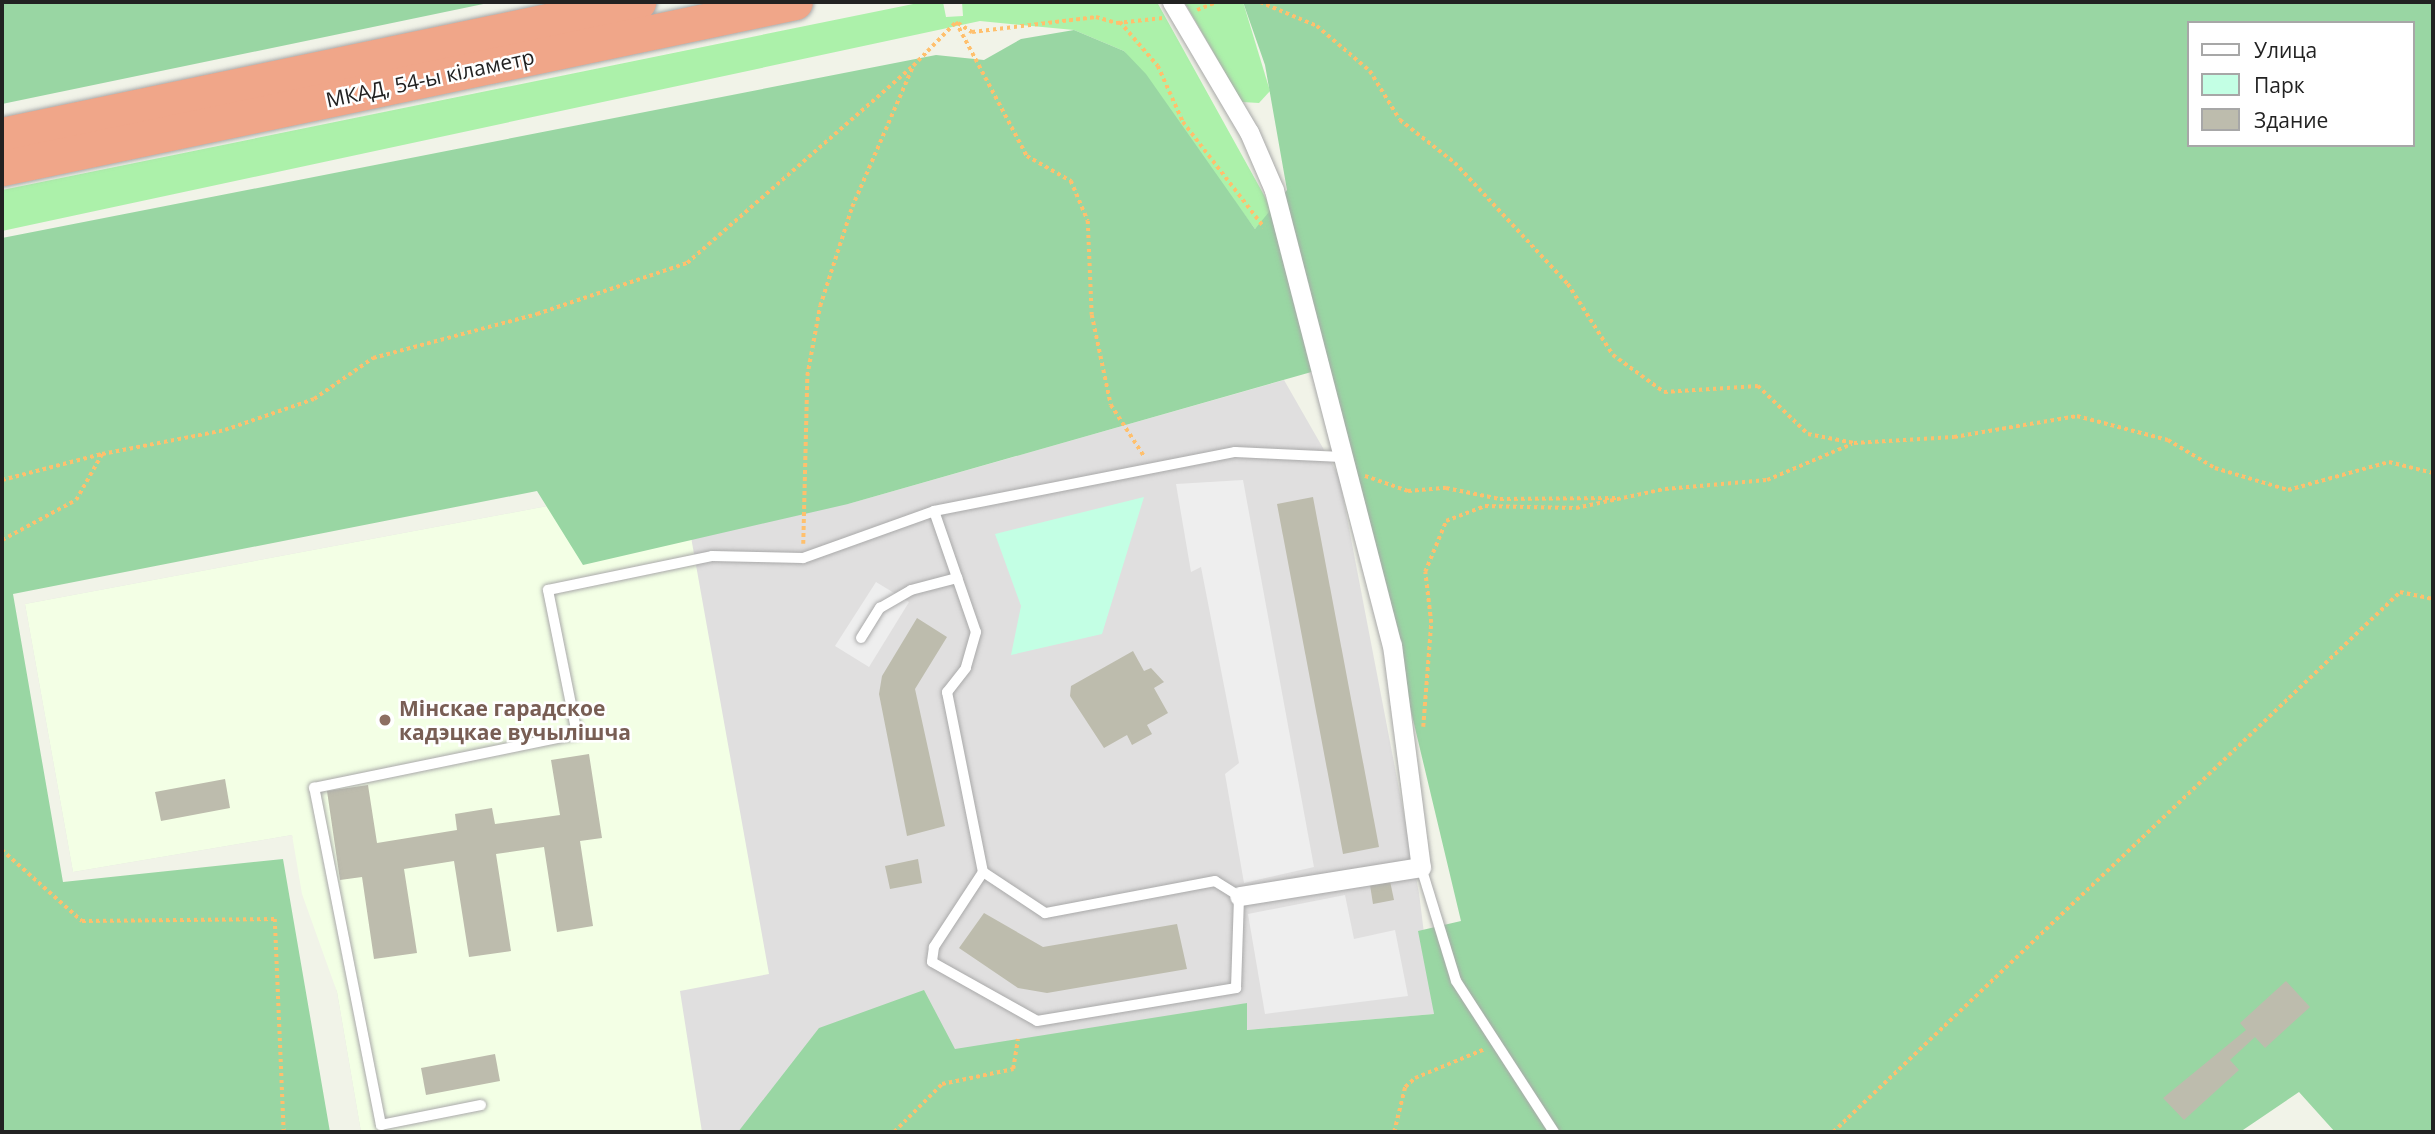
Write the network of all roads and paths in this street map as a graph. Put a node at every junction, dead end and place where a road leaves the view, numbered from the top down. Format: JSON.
{"nodes":[{"id":1,"x":638,"y":2,"type":"edge"},
{"id":2,"x":795,"y":2,"type":"edge"},
{"id":3,"x":1261,"y":2,"type":"edge"},
{"id":4,"x":1176,"y":9,"type":"edge"},
{"id":5,"x":956,"y":22,"type":"junction"},
{"id":6,"x":1120,"y":22,"type":"junction"},
{"id":7,"x":913,"y":66,"type":"junction"},
{"id":8,"x":2,"y":135,"type":"edge"},
{"id":9,"x":62,"y":139,"type":"junction"},
{"id":10,"x":2,"y":168,"type":"edge"},
{"id":11,"x":1288,"y":245,"type":"junction"},
{"id":12,"x":1854,"y":443,"type":"junction"},
{"id":13,"x":102,"y":454,"type":"junction"},
{"id":14,"x":1345,"y":466,"type":"junction"},
{"id":15,"x":1151,"y":467,"type":"junction"},
{"id":16,"x":2433,"y":473,"type":"edge"},
{"id":17,"x":2,"y":480,"type":"edge"},
{"id":18,"x":1625,"y":498,"type":"junction"},
{"id":19,"x":934,"y":511,"type":"junction"},
{"id":20,"x":2,"y":540,"type":"edge"},
{"id":21,"x":803,"y":558,"type":"junction"},
{"id":22,"x":957,"y":578,"type":"junction"},
{"id":23,"x":2433,"y":599,"type":"edge"},
{"id":24,"x":861,"y":638,"type":"dead end"},
{"id":25,"x":1423,"y":731,"type":"dead end"},
{"id":26,"x":2,"y":850,"type":"edge"},
{"id":27,"x":1421,"y":867,"type":"junction"},
{"id":28,"x":984,"y":872,"type":"junction"},
{"id":29,"x":1239,"y":896,"type":"junction"},
{"id":30,"x":1018,"y":1039,"type":"dead end"},
{"id":31,"x":1494,"y":1045,"type":"junction"},
{"id":32,"x":481,"y":1105,"type":"dead end"},
{"id":33,"x":284,"y":1132,"type":"edge"},
{"id":34,"x":894,"y":1132,"type":"edge"},
{"id":35,"x":1394,"y":1132,"type":"edge"},
{"id":36,"x":1554,"y":1132,"type":"edge"},
{"id":37,"x":1832,"y":1132,"type":"edge"}],
"edges":[{"from":1,"to":9,"type":"highway","name":"МКАД, 54-ы кіламетр"},
{"from":2,"to":9,"type":"highway","name":"МКАД, 54-ы кіламетр"},
{"from":3,"to":12,"type":"path"},
{"from":4,"to":6,"type":"path"},
{"from":4,"to":11,"type":"street"},
{"from":5,"to":6,"type":"path"},
{"from":5,"to":7,"type":"path"},
{"from":5,"to":15,"type":"path"},
{"from":6,"to":11,"type":"path"},
{"from":7,"to":13,"type":"path"},
{"from":7,"to":21,"type":"path"},
{"from":8,"to":9,"type":"highway"},
{"from":9,"to":10,"type":"highway"},
{"from":11,"to":14,"type":"street"},
{"from":12,"to":16,"type":"path"},
{"from":12,"to":18,"type":"path"},
{"from":13,"to":17,"type":"path"},
{"from":13,"to":20,"type":"path"},
{"from":14,"to":15,"type":"lane"},
{"from":14,"to":18,"type":"path"},
{"from":14,"to":27,"type":"street"},
{"from":15,"to":19,"type":"lane"},
{"from":18,"to":25,"type":"path"},
{"from":19,"to":21,"type":"lane"},
{"from":19,"to":22,"type":"lane"},
{"from":21,"to":32,"type":"lane"},
{"from":22,"to":24,"type":"lane"},
{"from":22,"to":28,"type":"lane"},
{"from":23,"to":37,"type":"path"},
{"from":26,"to":33,"type":"path"},
{"from":27,"to":29,"type":"street"},
{"from":27,"to":31,"type":"lane"},
{"from":28,"to":29,"type":"lane"},
{"from":28,"to":29,"type":"lane"},
{"from":30,"to":34,"type":"path"},
{"from":31,"to":35,"type":"path"},
{"from":31,"to":36,"type":"lane"}]}
